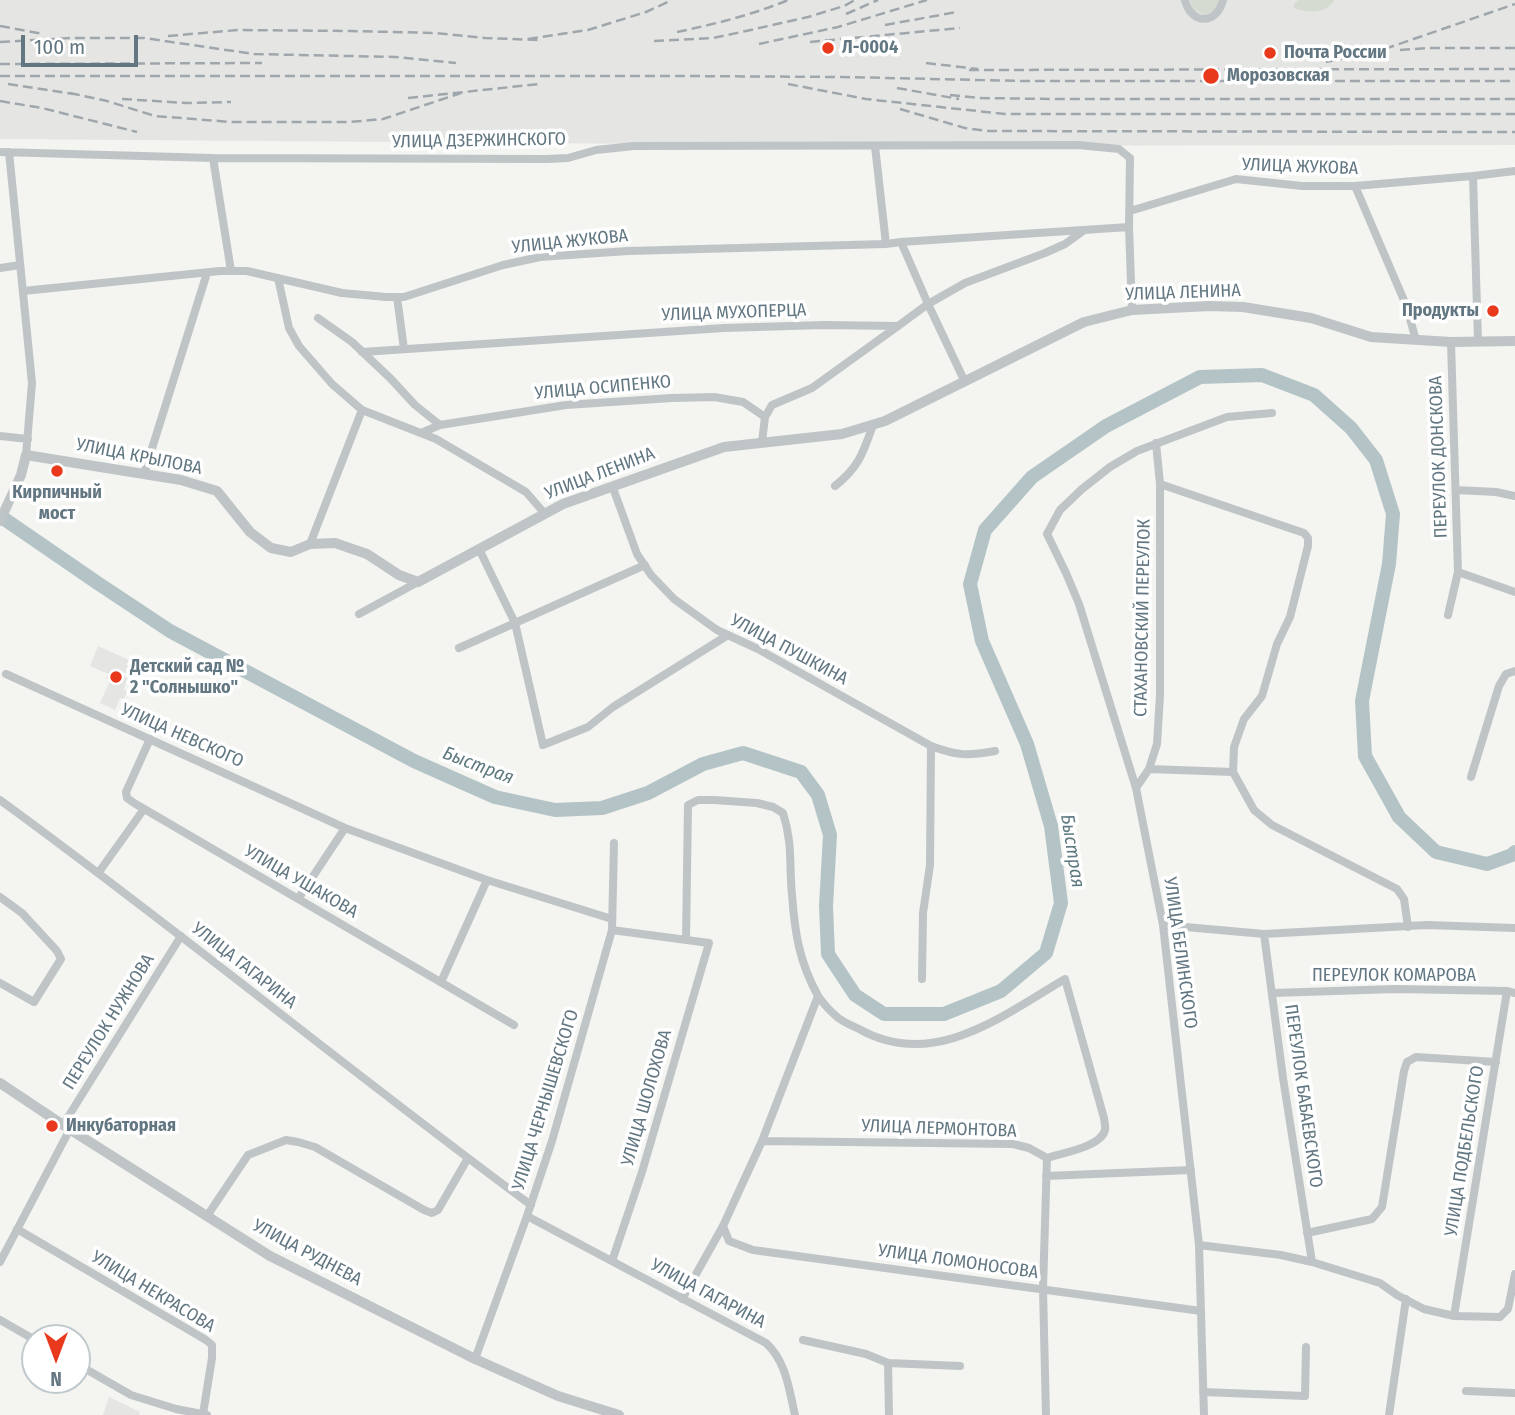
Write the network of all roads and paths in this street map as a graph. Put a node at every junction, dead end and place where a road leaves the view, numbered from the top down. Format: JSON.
{"nodes":[{"id":1,"x":1185,"y":0,"type":"edge"},
{"id":2,"x":1223,"y":0,"type":"edge"},
{"id":3,"x":875,"y":146,"type":"junction"},
{"id":4,"x":4,"y":152,"type":"edge"},
{"id":5,"x":213,"y":158,"type":"junction"},
{"id":6,"x":1515,"y":170,"type":"edge"},
{"id":7,"x":1473,"y":176,"type":"junction"},
{"id":8,"x":1355,"y":186,"type":"junction"},
{"id":9,"x":1130,"y":211,"type":"junction"},
{"id":10,"x":1129,"y":227,"type":"junction"},
{"id":11,"x":1083,"y":231,"type":"junction"},
{"id":12,"x":901,"y":242,"type":"junction"},
{"id":13,"x":886,"y":244,"type":"junction"},
{"id":14,"x":20,"y":265,"type":"junction"},
{"id":15,"x":0,"y":268,"type":"edge"},
{"id":16,"x":231,"y":271,"type":"junction"},
{"id":17,"x":207,"y":273,"type":"junction"},
{"id":18,"x":278,"y":278,"type":"junction"},
{"id":19,"x":23,"y":291,"type":"junction"},
{"id":20,"x":397,"y":297,"type":"junction"},
{"id":21,"x":928,"y":304,"type":"junction"},
{"id":22,"x":1132,"y":310,"type":"junction"},
{"id":23,"x":317,"y":318,"type":"dead end"},
{"id":24,"x":898,"y":326,"type":"junction"},
{"id":25,"x":1416,"y":340,"type":"junction"},
{"id":26,"x":1478,"y":341,"type":"junction"},
{"id":27,"x":1515,"y":341,"type":"edge"},
{"id":28,"x":1451,"y":342,"type":"junction"},
{"id":29,"x":404,"y":349,"type":"junction"},
{"id":30,"x":362,"y":352,"type":"junction"},
{"id":31,"x":965,"y":382,"type":"junction"},
{"id":32,"x":362,"y":410,"type":"junction"},
{"id":33,"x":1272,"y":413,"type":"dead end"},
{"id":34,"x":765,"y":416,"type":"junction"},
{"id":35,"x":440,"y":425,"type":"junction"},
{"id":36,"x":873,"y":425,"type":"junction"},
{"id":37,"x":421,"y":433,"type":"junction"},
{"id":38,"x":0,"y":436,"type":"edge"},
{"id":39,"x":28,"y":439,"type":"junction"},
{"id":40,"x":762,"y":442,"type":"junction"},
{"id":41,"x":1156,"y":443,"type":"junction"},
{"id":42,"x":26,"y":455,"type":"junction"},
{"id":43,"x":144,"y":474,"type":"junction"},
{"id":44,"x":1160,"y":484,"type":"junction"},
{"id":45,"x":835,"y":486,"type":"dead end"},
{"id":46,"x":613,"y":488,"type":"junction"},
{"id":47,"x":1456,"y":491,"type":"junction"},
{"id":48,"x":1515,"y":496,"type":"edge"},
{"id":49,"x":545,"y":514,"type":"junction"},
{"id":50,"x":0,"y":521,"type":"edge"},
{"id":51,"x":310,"y":544,"type":"junction"},
{"id":52,"x":480,"y":549,"type":"junction"},
{"id":53,"x":645,"y":565,"type":"junction"},
{"id":54,"x":1458,"y":572,"type":"junction"},
{"id":55,"x":418,"y":582,"type":"junction"},
{"id":56,"x":1515,"y":592,"type":"edge"},
{"id":57,"x":359,"y":614,"type":"dead end"},
{"id":58,"x":1448,"y":615,"type":"dead end"},
{"id":59,"x":515,"y":623,"type":"junction"},
{"id":60,"x":728,"y":635,"type":"junction"},
{"id":61,"x":459,"y":648,"type":"dead end"},
{"id":62,"x":1515,"y":671,"type":"edge"},
{"id":63,"x":6,"y":674,"type":"dead end"},
{"id":64,"x":150,"y":739,"type":"junction"},
{"id":65,"x":931,"y":746,"type":"junction"},
{"id":66,"x":995,"y":751,"type":"dead end"},
{"id":67,"x":1149,"y":769,"type":"junction"},
{"id":68,"x":1233,"y":772,"type":"junction"},
{"id":69,"x":1471,"y":777,"type":"dead end"},
{"id":70,"x":1136,"y":788,"type":"junction"},
{"id":71,"x":0,"y":800,"type":"edge"},
{"id":72,"x":144,"y":809,"type":"junction"},
{"id":73,"x":345,"y":828,"type":"junction"},
{"id":74,"x":614,"y":842,"type":"dead end"},
{"id":75,"x":99,"y":872,"type":"junction"},
{"id":76,"x":487,"y":880,"type":"junction"},
{"id":77,"x":0,"y":897,"type":"edge"},
{"id":78,"x":298,"y":899,"type":"junction"},
{"id":79,"x":612,"y":919,"type":"junction"},
{"id":80,"x":1163,"y":925,"type":"junction"},
{"id":81,"x":1408,"y":926,"type":"junction"},
{"id":82,"x":1515,"y":928,"type":"edge"},
{"id":83,"x":612,"y":930,"type":"junction"},
{"id":84,"x":1264,"y":934,"type":"junction"},
{"id":85,"x":181,"y":936,"type":"junction"},
{"id":86,"x":687,"y":940,"type":"junction"},
{"id":87,"x":922,"y":979,"type":"dead end"},
{"id":88,"x":441,"y":982,"type":"junction"},
{"id":89,"x":0,"y":983,"type":"edge"},
{"id":90,"x":1511,"y":992,"type":"edge"},
{"id":91,"x":1273,"y":993,"type":"junction"},
{"id":92,"x":818,"y":996,"type":"junction"},
{"id":93,"x":514,"y":1025,"type":"dead end"},
{"id":94,"x":1496,"y":1062,"type":"junction"},
{"id":95,"x":0,"y":1083,"type":"edge"},
{"id":96,"x":66,"y":1127,"type":"junction"},
{"id":97,"x":762,"y":1141,"type":"junction"},
{"id":98,"x":468,"y":1158,"type":"junction"},
{"id":99,"x":1047,"y":1158,"type":"junction"},
{"id":100,"x":1191,"y":1170,"type":"junction"},
{"id":101,"x":1046,"y":1176,"type":"junction"},
{"id":102,"x":531,"y":1205,"type":"junction"},
{"id":103,"x":207,"y":1216,"type":"junction"},
{"id":104,"x":527,"y":1216,"type":"junction"},
{"id":105,"x":723,"y":1226,"type":"junction"},
{"id":106,"x":17,"y":1229,"type":"junction"},
{"id":107,"x":1307,"y":1233,"type":"junction"},
{"id":108,"x":0,"y":1240,"type":"edge"},
{"id":109,"x":9,"y":1244,"type":"junction"},
{"id":110,"x":1199,"y":1245,"type":"junction"},
{"id":111,"x":612,"y":1261,"type":"junction"},
{"id":112,"x":0,"y":1262,"type":"edge"},
{"id":113,"x":1312,"y":1262,"type":"junction"},
{"id":114,"x":1515,"y":1274,"type":"edge"},
{"id":115,"x":1043,"y":1289,"type":"junction"},
{"id":116,"x":682,"y":1299,"type":"junction"},
{"id":117,"x":1406,"y":1299,"type":"junction"},
{"id":118,"x":1201,"y":1311,"type":"junction"},
{"id":119,"x":1454,"y":1316,"type":"junction"},
{"id":120,"x":0,"y":1320,"type":"edge"},
{"id":121,"x":21,"y":1332,"type":"edge"},
{"id":122,"x":803,"y":1340,"type":"dead end"},
{"id":123,"x":1306,"y":1347,"type":"dead end"},
{"id":124,"x":475,"y":1359,"type":"junction"},
{"id":125,"x":888,"y":1363,"type":"junction"},
{"id":126,"x":960,"y":1366,"type":"dead end"},
{"id":127,"x":91,"y":1372,"type":"edge"},
{"id":128,"x":1466,"y":1391,"type":"dead end"},
{"id":129,"x":1203,"y":1392,"type":"junction"},
{"id":130,"x":1515,"y":1393,"type":"edge"},
{"id":131,"x":204,"y":1415,"type":"edge"},
{"id":132,"x":618,"y":1415,"type":"edge"},
{"id":133,"x":795,"y":1415,"type":"edge"},
{"id":134,"x":889,"y":1415,"type":"edge"},
{"id":135,"x":1046,"y":1415,"type":"edge"},
{"id":136,"x":1204,"y":1415,"type":"edge"},
{"id":137,"x":1389,"y":1415,"type":"edge"}],
"edges":[{"from":1,"to":2,"type":"street"},
{"from":3,"to":5,"type":"street","name":"УЛИЦА ДЗЕРЖИНСКОГО"},
{"from":3,"to":9,"type":"street","name":"УЛИЦА ДЗЕРЖИНСКОГО"},
{"from":3,"to":13,"type":"street"},
{"from":4,"to":5,"type":"street","name":"УЛИЦА ДЗЕРЖИНСКОГО"},
{"from":4,"to":14,"type":"street"},
{"from":5,"to":16,"type":"street"},
{"from":6,"to":7,"type":"street","name":"УЛИЦА ЖУКОВА"},
{"from":7,"to":8,"type":"street","name":"УЛИЦА ЖУКОВА"},
{"from":7,"to":26,"type":"street"},
{"from":8,"to":9,"type":"street","name":"УЛИЦА ЖУКОВА"},
{"from":8,"to":25,"type":"street"},
{"from":9,"to":10,"type":"street"},
{"from":10,"to":11,"type":"street","name":"УЛИЦА ЖУКОВА"},
{"from":10,"to":22,"type":"street"},
{"from":11,"to":12,"type":"street","name":"УЛИЦА ЖУКОВА"},
{"from":11,"to":21,"type":"street"},
{"from":12,"to":13,"type":"street","name":"УЛИЦА ЖУКОВА"},
{"from":12,"to":21,"type":"street"},
{"from":13,"to":20,"type":"street","name":"УЛИЦА ЖУКОВА"},
{"from":14,"to":15,"type":"street"},
{"from":14,"to":19,"type":"street"},
{"from":16,"to":17,"type":"street","name":"УЛИЦА ЖУКОВА"},
{"from":16,"to":18,"type":"street","name":"УЛИЦА ЖУКОВА"},
{"from":17,"to":19,"type":"street","name":"УЛИЦА ЖУКОВА"},
{"from":17,"to":43,"type":"street"},
{"from":18,"to":20,"type":"street","name":"УЛИЦА ЖУКОВА"},
{"from":18,"to":32,"type":"street"},
{"from":19,"to":39,"type":"street"},
{"from":20,"to":29,"type":"street"},
{"from":21,"to":24,"type":"street"},
{"from":21,"to":31,"type":"street"},
{"from":22,"to":25,"type":"street","name":"УЛИЦА ЛЕНИНА"},
{"from":22,"to":31,"type":"street","name":"УЛИЦА ЛЕНИНА"},
{"from":23,"to":30,"type":"street"},
{"from":24,"to":29,"type":"street","name":"УЛИЦА МУХОПЕРЦА"},
{"from":24,"to":34,"type":"street"},
{"from":25,"to":28,"type":"street","name":"УЛИЦА ЛЕНИНА"},
{"from":26,"to":27,"type":"street","name":"УЛИЦА ЛЕНИНА"},
{"from":26,"to":28,"type":"street","name":"УЛИЦА ЛЕНИНА"},
{"from":28,"to":47,"type":"street","name":"ПЕРЕУЛОК ДОНСКОВА"},
{"from":29,"to":30,"type":"street","name":"УЛИЦА МУХОПЕРЦА"},
{"from":30,"to":35,"type":"street"},
{"from":31,"to":36,"type":"street","name":"УЛИЦА ЛЕНИНА"},
{"from":32,"to":37,"type":"street"},
{"from":32,"to":51,"type":"street"},
{"from":33,"to":41,"type":"street"},
{"from":34,"to":35,"type":"street","name":"УЛИЦА ОСИПЕНКО"},
{"from":34,"to":40,"type":"street"},
{"from":35,"to":37,"type":"street","name":"УЛИЦА ОСИПЕНКО"},
{"from":36,"to":40,"type":"street","name":"УЛИЦА ЛЕНИНА"},
{"from":36,"to":45,"type":"street"},
{"from":37,"to":49,"type":"street"},
{"from":38,"to":39,"type":"street"},
{"from":39,"to":42,"type":"street"},
{"from":40,"to":46,"type":"street","name":"УЛИЦА ЛЕНИНА"},
{"from":41,"to":44,"type":"street","name":"СТАХАНОВСКИЙ ПЕРЕУЛОК"},
{"from":41,"to":70,"type":"street","name":"УЛИЦА БЕЛИНСКОГО"},
{"from":42,"to":43,"type":"street","name":"УЛИЦА КРЫЛОВА"},
{"from":42,"to":50,"type":"street"},
{"from":43,"to":51,"type":"street","name":"УЛИЦА КРЫЛОВА"},
{"from":44,"to":67,"type":"street","name":"СТАХАНОВСКИЙ ПЕРЕУЛОК"},
{"from":44,"to":68,"type":"street"},
{"from":46,"to":49,"type":"street","name":"УЛИЦА ЛЕНИНА"},
{"from":46,"to":53,"type":"street","name":"УЛИЦА ПУШКИНА"},
{"from":47,"to":48,"type":"street"},
{"from":47,"to":54,"type":"street","name":"ПЕРЕУЛОК ДОНСКОВА"},
{"from":49,"to":52,"type":"street","name":"УЛИЦА ЛЕНИНА"},
{"from":51,"to":55,"type":"street","name":"УЛИЦА КРЫЛОВА"},
{"from":52,"to":55,"type":"street","name":"УЛИЦА ЛЕНИНА"},
{"from":52,"to":59,"type":"street"},
{"from":53,"to":59,"type":"street"},
{"from":53,"to":60,"type":"street","name":"УЛИЦА ПУШКИНА"},
{"from":54,"to":56,"type":"street"},
{"from":54,"to":58,"type":"street","name":"ПЕРЕУЛОК ДОНСКОВА"},
{"from":55,"to":57,"type":"street","name":"УЛИЦА ЛЕНИНА"},
{"from":59,"to":60,"type":"street"},
{"from":59,"to":61,"type":"street"},
{"from":60,"to":65,"type":"street","name":"УЛИЦА ПУШКИНА"},
{"from":62,"to":69,"type":"street"},
{"from":63,"to":64,"type":"street","name":"УЛИЦА НЕВСКОГО"},
{"from":64,"to":72,"type":"street"},
{"from":64,"to":73,"type":"street","name":"УЛИЦА НЕВСКОГО"},
{"from":65,"to":66,"type":"street","name":"УЛИЦА ПУШКИНА"},
{"from":65,"to":87,"type":"street"},
{"from":67,"to":68,"type":"street"},
{"from":67,"to":70,"type":"street","name":"СТАХАНОВСКИЙ ПЕРЕУЛОК"},
{"from":68,"to":81,"type":"street"},
{"from":70,"to":80,"type":"street","name":"УЛИЦА БЕЛИНСКОГО"},
{"from":71,"to":75,"type":"street","name":"УЛИЦА ГАГАРИНА"},
{"from":72,"to":75,"type":"street"},
{"from":72,"to":78,"type":"street","name":"УЛИЦА УШАКОВА"},
{"from":73,"to":76,"type":"street","name":"УЛИЦА НЕВСКОГО"},
{"from":73,"to":78,"type":"street"},
{"from":74,"to":79,"type":"street","name":"УЛИЦА ЧЕРНЫШЕВСКОГО"},
{"from":75,"to":85,"type":"street","name":"УЛИЦА ГАГАРИНА"},
{"from":76,"to":79,"type":"street","name":"УЛИЦА НЕВСКОГО"},
{"from":76,"to":88,"type":"street"},
{"from":77,"to":89,"type":"street"},
{"from":78,"to":88,"type":"street","name":"УЛИЦА УШАКОВА"},
{"from":79,"to":83,"type":"street","name":"УЛИЦА ЧЕРНЫШЕВСКОГО"},
{"from":80,"to":84,"type":"street"},
{"from":80,"to":100,"type":"street","name":"УЛИЦА БЕЛИНСКОГО"},
{"from":81,"to":82,"type":"street"},
{"from":81,"to":84,"type":"street"},
{"from":83,"to":86,"type":"street"},
{"from":83,"to":102,"type":"street","name":"УЛИЦА ЧЕРНЫШЕВСКОГО"},
{"from":84,"to":91,"type":"street","name":"ПЕРЕУЛОК БАБАЕВСКОГО"},
{"from":85,"to":96,"type":"street","name":"ПЕРЕУЛОК НУЖНОВА"},
{"from":85,"to":98,"type":"street","name":"УЛИЦА ГАГАРИНА"},
{"from":86,"to":92,"type":"street"},
{"from":86,"to":111,"type":"street","name":"УЛИЦА ШОЛОХОВА"},
{"from":88,"to":93,"type":"street","name":"УЛИЦА УШАКОВА"},
{"from":90,"to":91,"type":"street","name":"ПЕРЕУЛОК КОМАРОВА"},
{"from":90,"to":94,"type":"street","name":"УЛИЦА ПОДБЕЛЬСКОГО"},
{"from":91,"to":107,"type":"street","name":"ПЕРЕУЛОК БАБАЕВСКОГО"},
{"from":92,"to":97,"type":"street"},
{"from":92,"to":99,"type":"street"},
{"from":94,"to":107,"type":"street"},
{"from":94,"to":119,"type":"street","name":"УЛИЦА ПОДБЕЛЬСКОГО"},
{"from":95,"to":96,"type":"street","name":"УЛИЦА РУДНЕВА"},
{"from":96,"to":103,"type":"street","name":"УЛИЦА РУДНЕВА"},
{"from":96,"to":106,"type":"street","name":"ПЕРЕУЛОК НУЖНОВА"},
{"from":97,"to":99,"type":"street","name":"УЛИЦА ЛЕРМОНТОВА"},
{"from":97,"to":105,"type":"street"},
{"from":98,"to":102,"type":"street","name":"УЛИЦА ГАГАРИНА"},
{"from":98,"to":103,"type":"street"},
{"from":99,"to":101,"type":"street"},
{"from":100,"to":101,"type":"street"},
{"from":100,"to":110,"type":"street","name":"УЛИЦА БЕЛИНСКОГО"},
{"from":101,"to":115,"type":"street"},
{"from":102,"to":104,"type":"street","name":"УЛИЦА ЧЕРНЫШЕВСКОГО"},
{"from":103,"to":124,"type":"street","name":"УЛИЦА РУДНЕВА"},
{"from":104,"to":111,"type":"street","name":"УЛИЦА ГАГАРИНА"},
{"from":104,"to":124,"type":"street","name":"УЛИЦА ЧЕРНЫШЕВСКОГО"},
{"from":105,"to":115,"type":"street","name":"УЛИЦА ЛОМОНОСОВА"},
{"from":105,"to":116,"type":"street"},
{"from":106,"to":109,"type":"street","name":"ПЕРЕУЛОК НУЖНОВА"},
{"from":106,"to":131,"type":"street","name":"УЛИЦА НЕКРАСОВА"},
{"from":107,"to":113,"type":"street","name":"ПЕРЕУЛОК БАБАЕВСКОГО"},
{"from":108,"to":109,"type":"street"},
{"from":109,"to":112,"type":"street","name":"ПЕРЕУЛОК НУЖНОВА"},
{"from":110,"to":113,"type":"street"},
{"from":110,"to":118,"type":"street","name":"УЛИЦА БЕЛИНСКОГО"},
{"from":111,"to":116,"type":"street","name":"УЛИЦА ГАГАРИНА"},
{"from":113,"to":117,"type":"street"},
{"from":114,"to":119,"type":"street"},
{"from":115,"to":118,"type":"street","name":"УЛИЦА ЛОМОНОСОВА"},
{"from":115,"to":135,"type":"street"},
{"from":116,"to":133,"type":"street","name":"УЛИЦА ГАГАРИНА"},
{"from":117,"to":119,"type":"street"},
{"from":117,"to":137,"type":"street"},
{"from":118,"to":129,"type":"street","name":"УЛИЦА БЕЛИНСКОГО"},
{"from":120,"to":121,"type":"street"},
{"from":122,"to":125,"type":"street"},
{"from":123,"to":129,"type":"street"},
{"from":124,"to":132,"type":"street","name":"УЛИЦА РУДНЕВА"},
{"from":125,"to":126,"type":"street"},
{"from":125,"to":134,"type":"street"},
{"from":127,"to":131,"type":"street"},
{"from":128,"to":130,"type":"street"},
{"from":129,"to":136,"type":"street","name":"УЛИЦА БЕЛИНСКОГО"}]}
